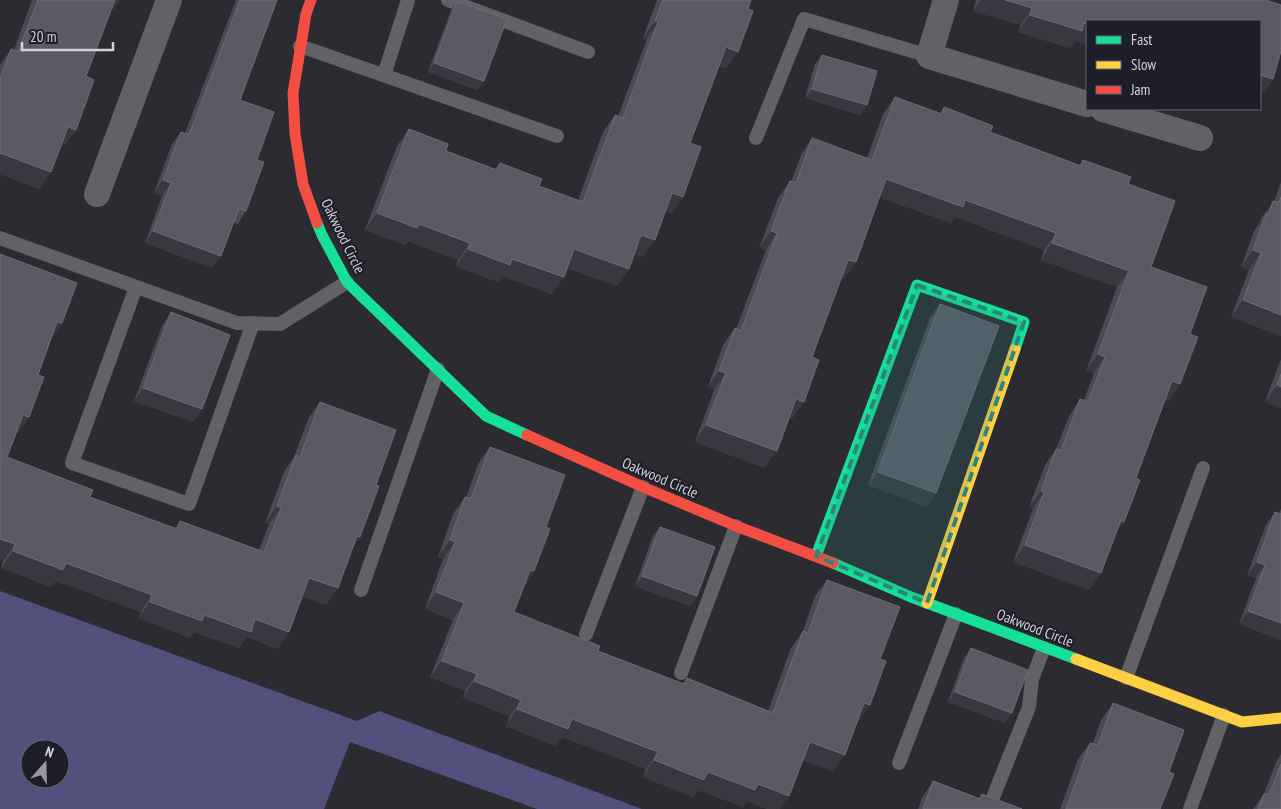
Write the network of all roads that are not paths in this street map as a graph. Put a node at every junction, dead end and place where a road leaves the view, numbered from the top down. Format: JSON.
{"nodes":[{"id":1,"x":169,"y":0,"type":"edge"},
{"id":2,"x":311,"y":0,"type":"edge"},
{"id":3,"x":408,"y":0,"type":"edge"},
{"id":4,"x":448,"y":0,"type":"edge"},
{"id":5,"x":946,"y":0,"type":"edge"},
{"id":6,"x":300,"y":46,"type":"junction"},
{"id":7,"x":588,"y":52,"type":"dead end"},
{"id":8,"x":929,"y":56,"type":"junction"},
{"id":9,"x":384,"y":75,"type":"junction"},
{"id":10,"x":1086,"y":104,"type":"edge"},
{"id":11,"x":1106,"y":110,"type":"edge"},
{"id":12,"x":558,"y":136,"type":"dead end"},
{"id":13,"x":756,"y":138,"type":"dead end"},
{"id":14,"x":1200,"y":138,"type":"dead end"},
{"id":15,"x":97,"y":194,"type":"dead end"},
{"id":16,"x":0,"y":238,"type":"edge"},
{"id":17,"x":347,"y":282,"type":"junction"},
{"id":18,"x":136,"y":287,"type":"junction"},
{"id":19,"x":253,"y":323,"type":"junction"},
{"id":20,"x":438,"y":369,"type":"junction"},
{"id":21,"x":1203,"y":468,"type":"dead end"},
{"id":22,"x":642,"y":488,"type":"junction"},
{"id":23,"x":736,"y":526,"type":"junction"},
{"id":24,"x":816,"y":556,"type":"junction"},
{"id":25,"x":360,"y":590,"type":"dead end"},
{"id":26,"x":927,"y":603,"type":"junction"},
{"id":27,"x":956,"y":614,"type":"junction"},
{"id":28,"x":586,"y":634,"type":"dead end"},
{"id":29,"x":1044,"y":648,"type":"junction"},
{"id":30,"x":681,"y":673,"type":"dead end"},
{"id":31,"x":1126,"y":678,"type":"junction"},
{"id":32,"x":1224,"y":715,"type":"junction"},
{"id":33,"x":1281,"y":718,"type":"edge"},
{"id":34,"x":899,"y":763,"type":"dead end"},
{"id":35,"x":992,"y":800,"type":"edge"},
{"id":36,"x":1190,"y":809,"type":"edge"}],
"edges":[{"from":1,"to":15,"type":"street"},
{"from":2,"to":6,"type":"street","name":"Oakwood Circle"},
{"from":3,"to":9,"type":"lane"},
{"from":4,"to":7,"type":"lane"},
{"from":5,"to":8,"type":"street"},
{"from":6,"to":9,"type":"lane"},
{"from":6,"to":17,"type":"street","name":"Oakwood Circle"},
{"from":8,"to":10,"type":"street"},
{"from":8,"to":13,"type":"lane"},
{"from":9,"to":12,"type":"lane"},
{"from":11,"to":14,"type":"street"},
{"from":16,"to":18,"type":"lane"},
{"from":17,"to":19,"type":"lane"},
{"from":17,"to":20,"type":"street","name":"Oakwood Circle"},
{"from":18,"to":19,"type":"lane"},
{"from":18,"to":19,"type":"lane"},
{"from":20,"to":22,"type":"street","name":"Oakwood Circle"},
{"from":20,"to":25,"type":"lane"},
{"from":21,"to":31,"type":"lane"},
{"from":22,"to":23,"type":"street","name":"Oakwood Circle"},
{"from":22,"to":28,"type":"lane"},
{"from":23,"to":24,"type":"street","name":"Oakwood Circle"},
{"from":23,"to":30,"type":"lane"},
{"from":24,"to":26,"type":"street","name":"Oakwood Circle"},
{"from":24,"to":26,"type":"street"},
{"from":26,"to":27,"type":"street","name":"Oakwood Circle"},
{"from":27,"to":29,"type":"street","name":"Oakwood Circle"},
{"from":27,"to":34,"type":"lane"},
{"from":29,"to":31,"type":"street","name":"Oakwood Circle"},
{"from":29,"to":35,"type":"lane"},
{"from":31,"to":32,"type":"street","name":"Oakwood Circle"},
{"from":32,"to":33,"type":"street","name":"Oakwood Circle"},
{"from":32,"to":36,"type":"lane"}]}
